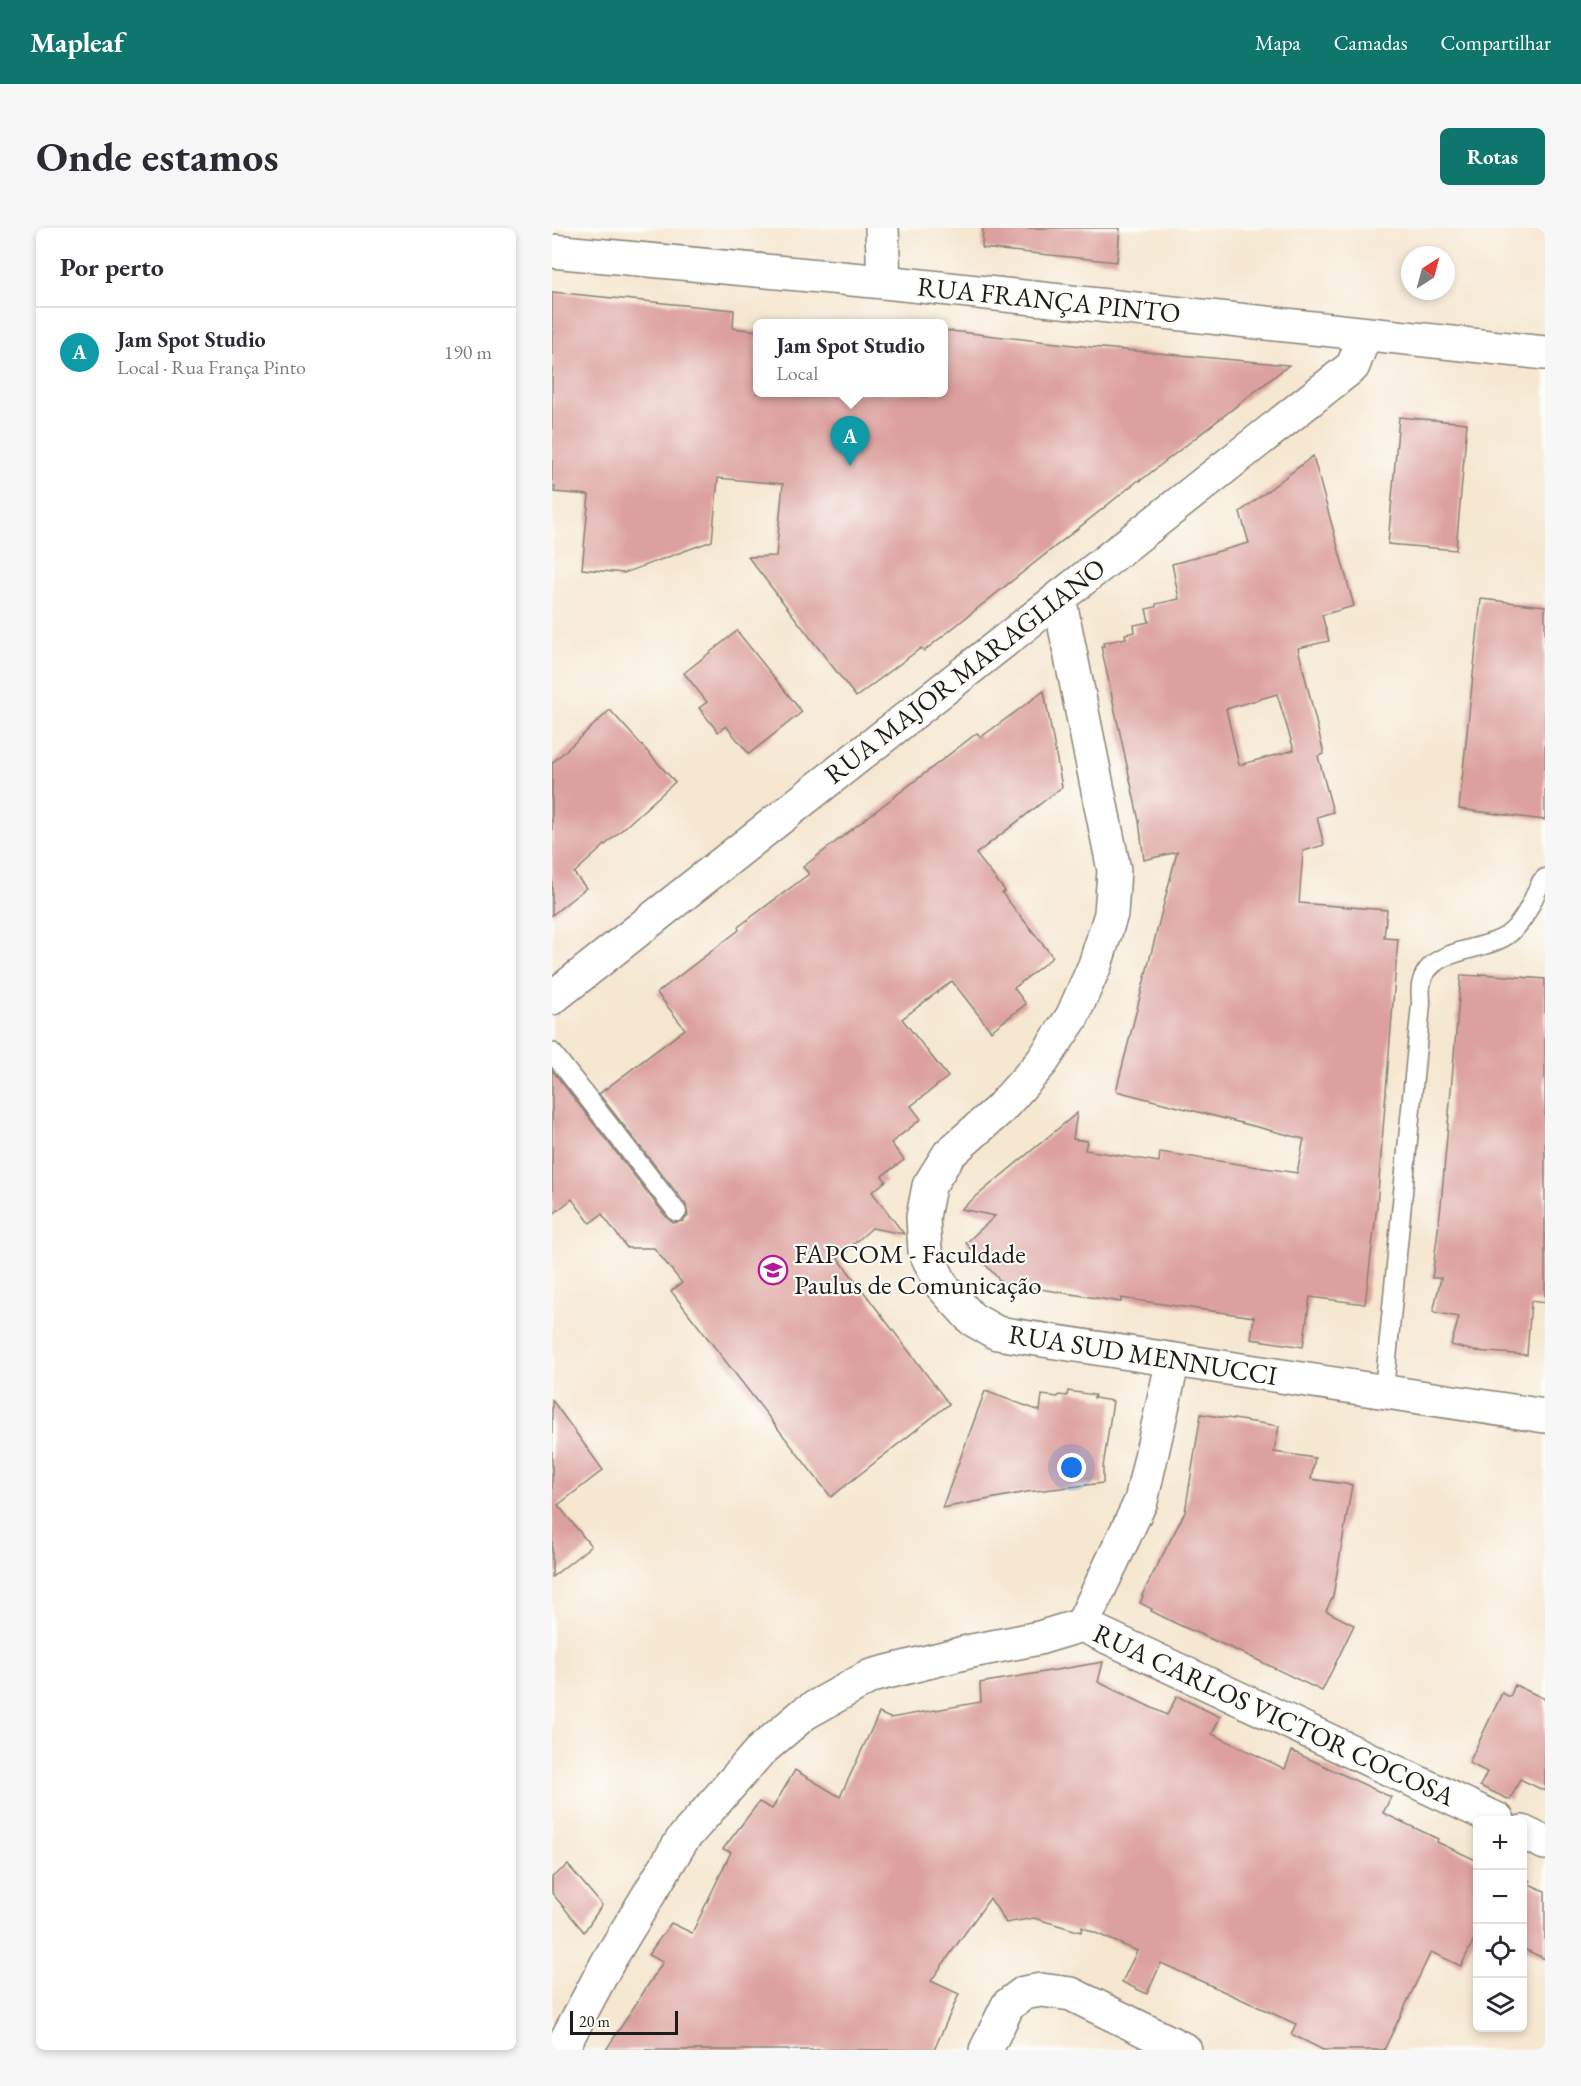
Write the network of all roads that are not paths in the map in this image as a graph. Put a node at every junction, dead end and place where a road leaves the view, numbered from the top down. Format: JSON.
{"nodes":[{"id":1,"x":882,"y":228,"type":"edge"},
{"id":2,"x":552,"y":251,"type":"edge"},
{"id":3,"x":884,"y":282,"type":"junction"},
{"id":4,"x":1365,"y":334,"type":"junction"},
{"id":5,"x":1545,"y":353,"type":"edge"},
{"id":6,"x":1059,"y":597,"type":"junction"},
{"id":7,"x":1545,"y":878,"type":"edge"},
{"id":8,"x":552,"y":998,"type":"edge"},
{"id":9,"x":552,"y":1052,"type":"edge"},
{"id":10,"x":677,"y":1212,"type":"dead end"},
{"id":11,"x":1173,"y":1360,"type":"junction"},
{"id":12,"x":1384,"y":1391,"type":"junction"},
{"id":13,"x":1545,"y":1416,"type":"edge"},
{"id":14,"x":1082,"y":1625,"type":"junction"},
{"id":15,"x":1487,"y":1816,"type":"edge"},
{"id":16,"x":1527,"y":1834,"type":"edge"},
{"id":17,"x":1545,"y":1843,"type":"edge"},
{"id":18,"x":561,"y":2050,"type":"edge"},
{"id":19,"x":986,"y":2050,"type":"edge"},
{"id":20,"x":1185,"y":2050,"type":"edge"}],
"edges":[{"from":1,"to":3,"type":"street"},
{"from":2,"to":3,"type":"street","name":"RUA FRANÇA PINTO"},
{"from":3,"to":4,"type":"street","name":"RUA FRANÇA PINTO"},
{"from":4,"to":5,"type":"street","name":"RUA FRANÇA PINTO"},
{"from":4,"to":6,"type":"street","name":"RUA MAJOR MARAGLIANO"},
{"from":6,"to":8,"type":"street","name":"RUA MAJOR MARAGLIANO"},
{"from":6,"to":11,"type":"street","name":"RUA SUD MENNUCCI"},
{"from":7,"to":12,"type":"lane"},
{"from":9,"to":10,"type":"lane"},
{"from":11,"to":12,"type":"street","name":"RUA SUD MENNUCCI"},
{"from":11,"to":14,"type":"street"},
{"from":12,"to":13,"type":"street","name":"RUA SUD MENNUCCI"},
{"from":14,"to":15,"type":"street","name":"RUA CARLOS VICTOR COCOSA"},
{"from":14,"to":18,"type":"street"},
{"from":16,"to":17,"type":"street"},
{"from":19,"to":20,"type":"street"}]}
